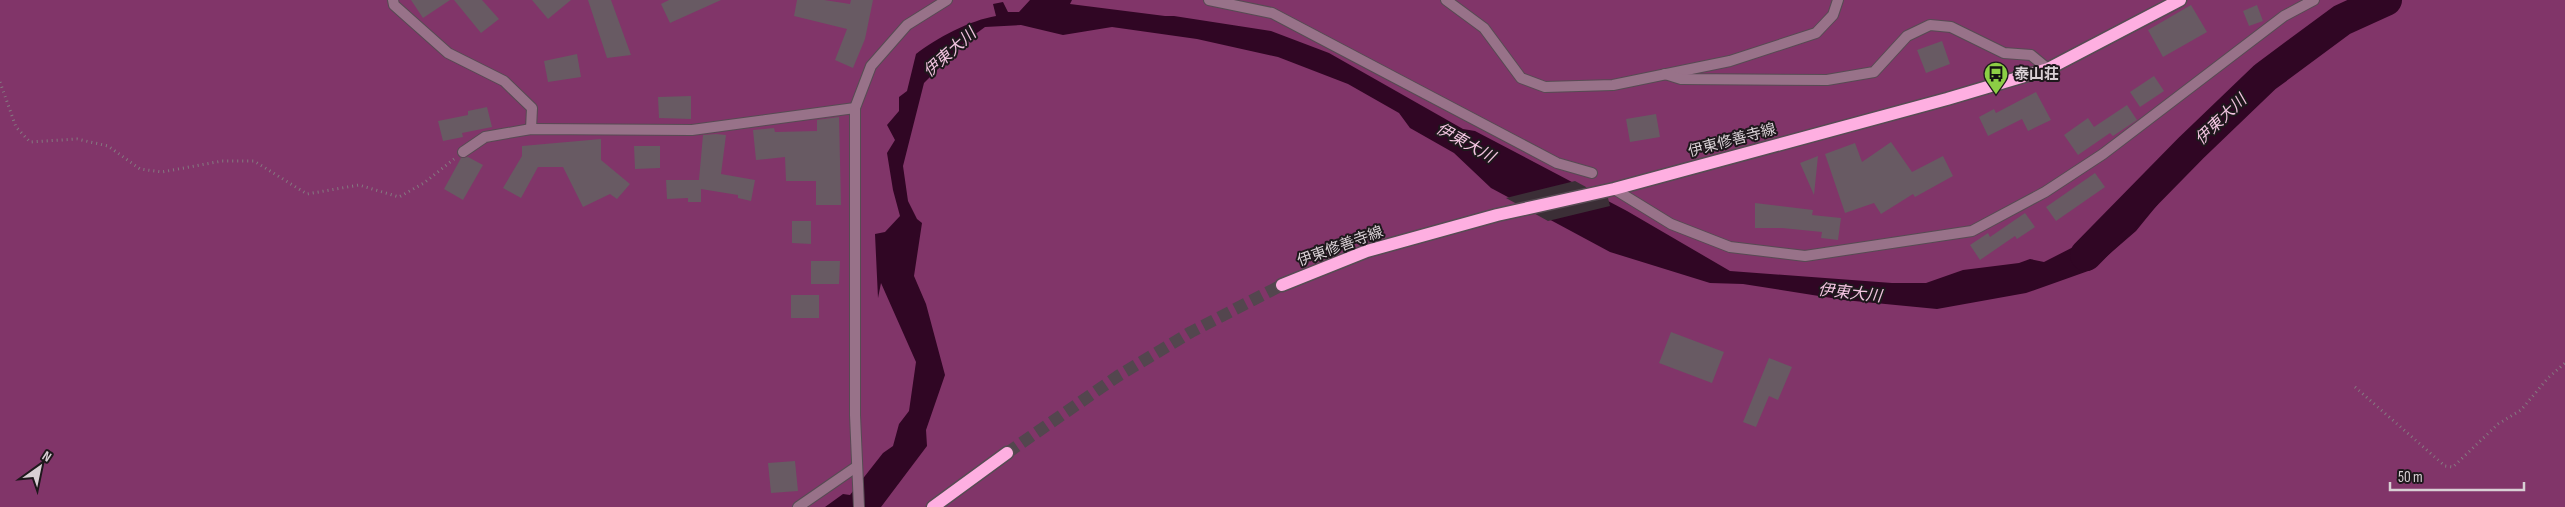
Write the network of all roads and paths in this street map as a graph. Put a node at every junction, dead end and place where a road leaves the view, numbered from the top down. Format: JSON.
{"nodes":[{"id":1,"x":393,"y":0,"type":"edge"},
{"id":2,"x":946,"y":0,"type":"edge"},
{"id":3,"x":1209,"y":0,"type":"edge"},
{"id":4,"x":1446,"y":0,"type":"edge"},
{"id":5,"x":1838,"y":0,"type":"edge"},
{"id":6,"x":2180,"y":0,"type":"edge"},
{"id":7,"x":2314,"y":0,"type":"edge"},
{"id":8,"x":2048,"y":69,"type":"junction"},
{"id":9,"x":1664,"y":73,"type":"junction"},
{"id":10,"x":0,"y":82,"type":"edge"},
{"id":11,"x":855,"y":108,"type":"junction"},
{"id":12,"x":531,"y":129,"type":"junction"},
{"id":13,"x":463,"y":152,"type":"joint"},
{"id":14,"x":1592,"y":173,"type":"dead end"},
{"id":15,"x":1614,"y":189,"type":"junction"},
{"id":16,"x":1282,"y":285,"type":"tunnel mouth"},
{"id":17,"x":2565,"y":363,"type":"edge"},
{"id":18,"x":2355,"y":387,"type":"dead end"},
{"id":19,"x":1007,"y":453,"type":"tunnel mouth"},
{"id":20,"x":856,"y":468,"type":"junction"},
{"id":21,"x":798,"y":507,"type":"edge"},
{"id":22,"x":859,"y":507,"type":"edge"},
{"id":23,"x":933,"y":507,"type":"edge"}],
"edges":[{"from":1,"to":12,"type":"street"},
{"from":2,"to":11,"type":"street"},
{"from":3,"to":14,"type":"street"},
{"from":4,"to":9,"type":"street"},
{"from":5,"to":9,"type":"street"},
{"from":6,"to":8,"type":"main road","name":"伊東修善寺線"},
{"from":7,"to":15,"type":"street"},
{"from":8,"to":9,"type":"street"},
{"from":8,"to":15,"type":"main road","name":"伊東修善寺線"},
{"from":10,"to":13,"type":"path"},
{"from":11,"to":12,"type":"street"},
{"from":11,"to":20,"type":"street"},
{"from":12,"to":13,"type":"street"},
{"from":15,"to":16,"type":"main road","name":"伊東修善寺線"},
{"from":17,"to":18,"type":"path"},
{"from":19,"to":23,"type":"main road"},
{"from":20,"to":21,"type":"street"},
{"from":20,"to":22,"type":"street"}]}
